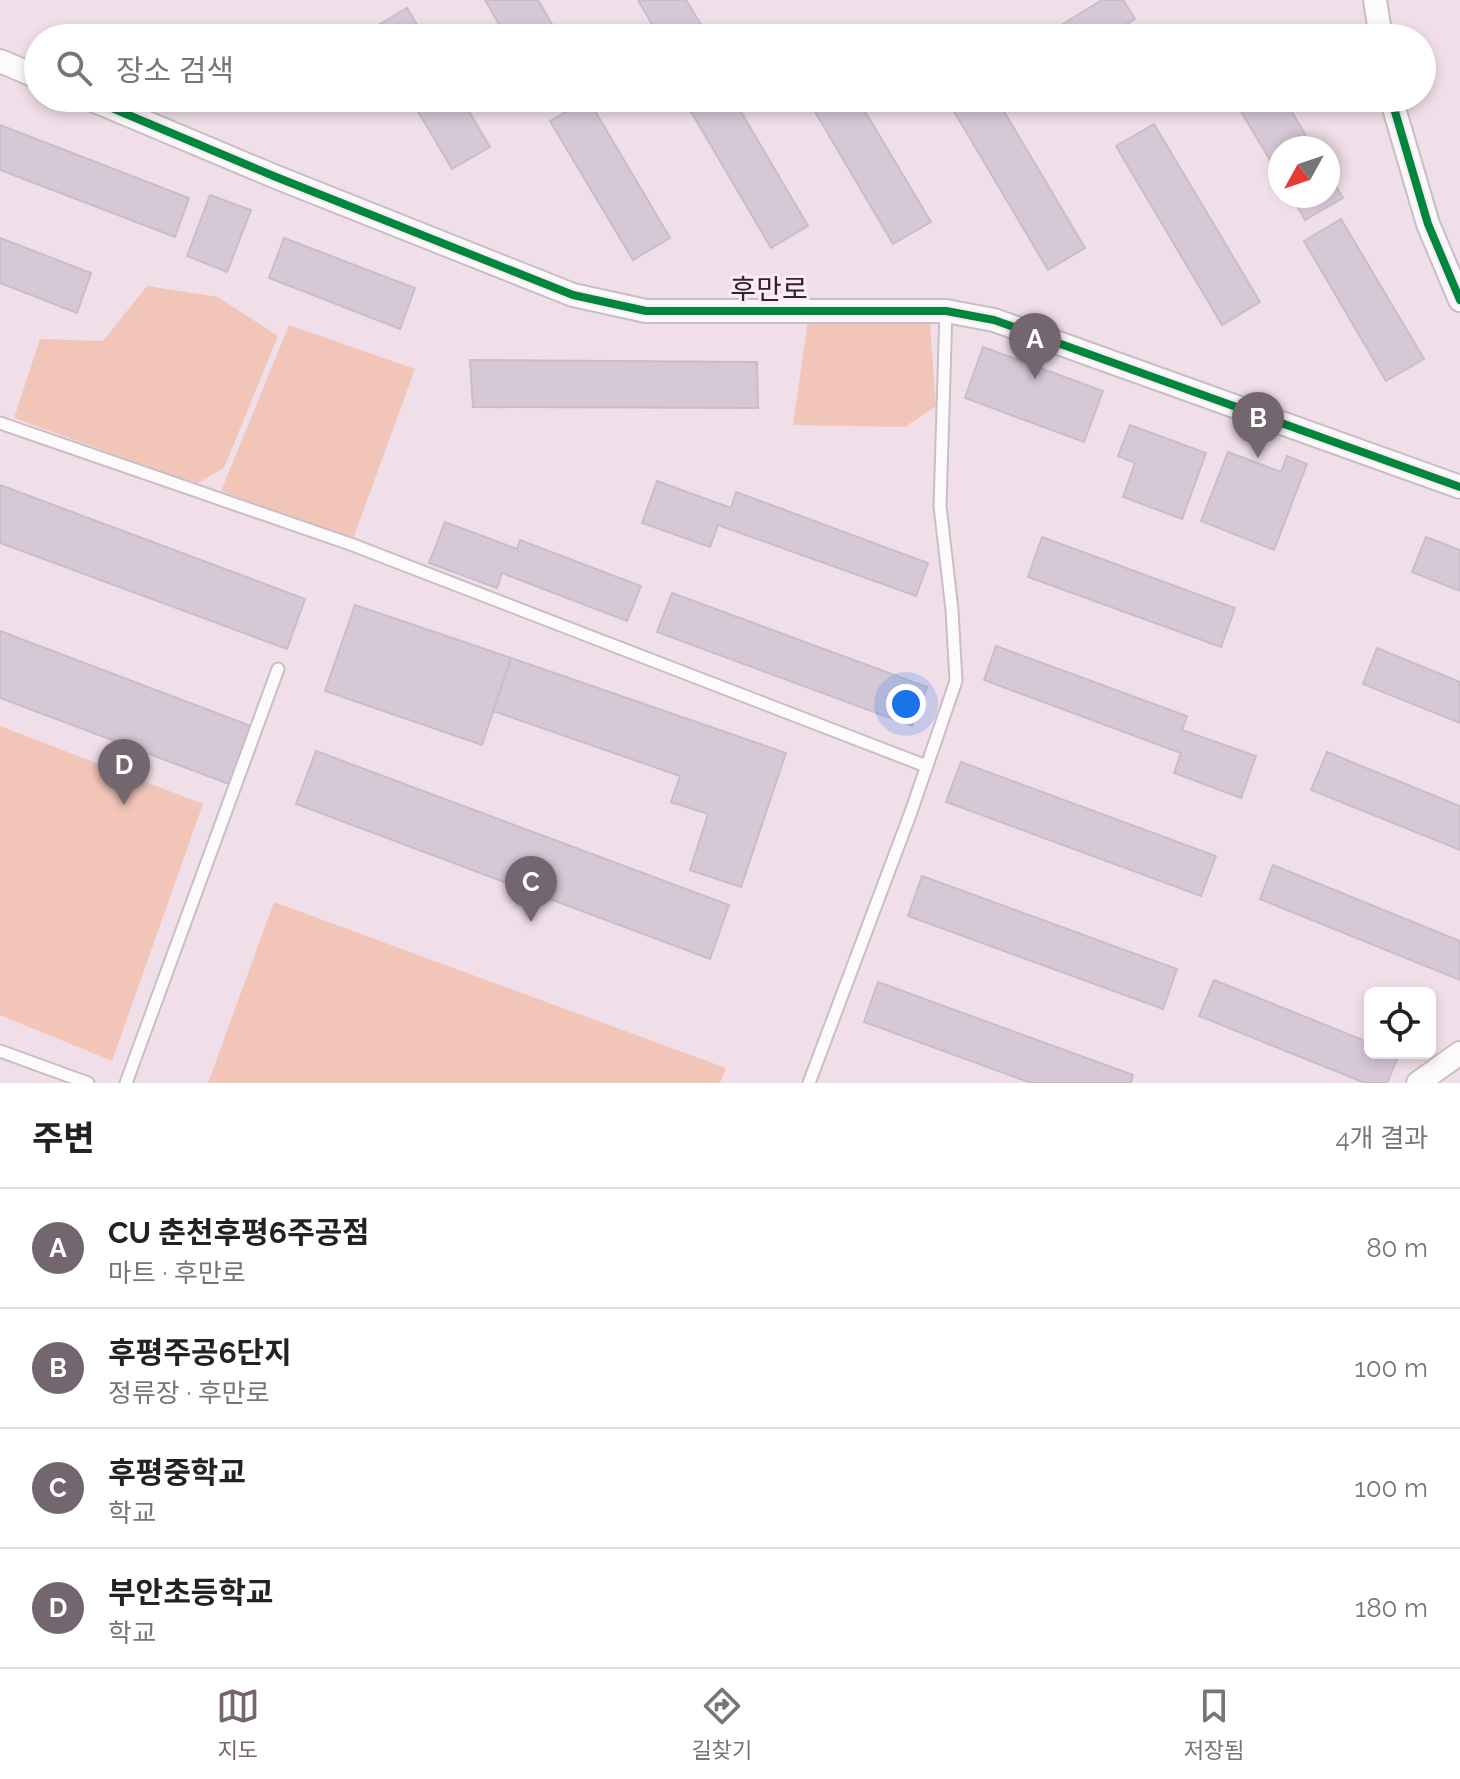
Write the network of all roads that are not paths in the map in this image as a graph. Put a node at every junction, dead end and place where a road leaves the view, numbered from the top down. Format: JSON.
{"nodes":[{"id":1,"x":1375,"y":0,"type":"edge"},
{"id":2,"x":1379,"y":24,"type":"edge"},
{"id":3,"x":0,"y":61,"type":"edge"},
{"id":4,"x":24,"y":71,"type":"edge"},
{"id":5,"x":121,"y":112,"type":"edge"},
{"id":6,"x":1395,"y":112,"type":"edge"},
{"id":7,"x":1460,"y":300,"type":"edge"},
{"id":8,"x":946,"y":311,"type":"junction"},
{"id":9,"x":0,"y":423,"type":"edge"},
{"id":10,"x":1460,"y":487,"type":"edge"},
{"id":11,"x":278,"y":669,"type":"dead end"},
{"id":12,"x":926,"y":766,"type":"junction"},
{"id":13,"x":0,"y":1051,"type":"edge"},
{"id":14,"x":1460,"y":1053,"type":"edge"},
{"id":15,"x":88,"y":1083,"type":"edge"},
{"id":16,"x":126,"y":1083,"type":"edge"},
{"id":17,"x":809,"y":1083,"type":"edge"},
{"id":18,"x":1418,"y":1083,"type":"edge"}],
"edges":[{"from":1,"to":2,"type":"street"},
{"from":3,"to":4,"type":"street"},
{"from":5,"to":8,"type":"street","name":"후만로"},
{"from":6,"to":7,"type":"street"},
{"from":8,"to":10,"type":"street","name":"후만로"},
{"from":8,"to":12,"type":"lane"},
{"from":9,"to":12,"type":"lane"},
{"from":11,"to":16,"type":"lane"},
{"from":12,"to":17,"type":"lane"},
{"from":13,"to":15,"type":"lane"},
{"from":14,"to":18,"type":"street"}]}
